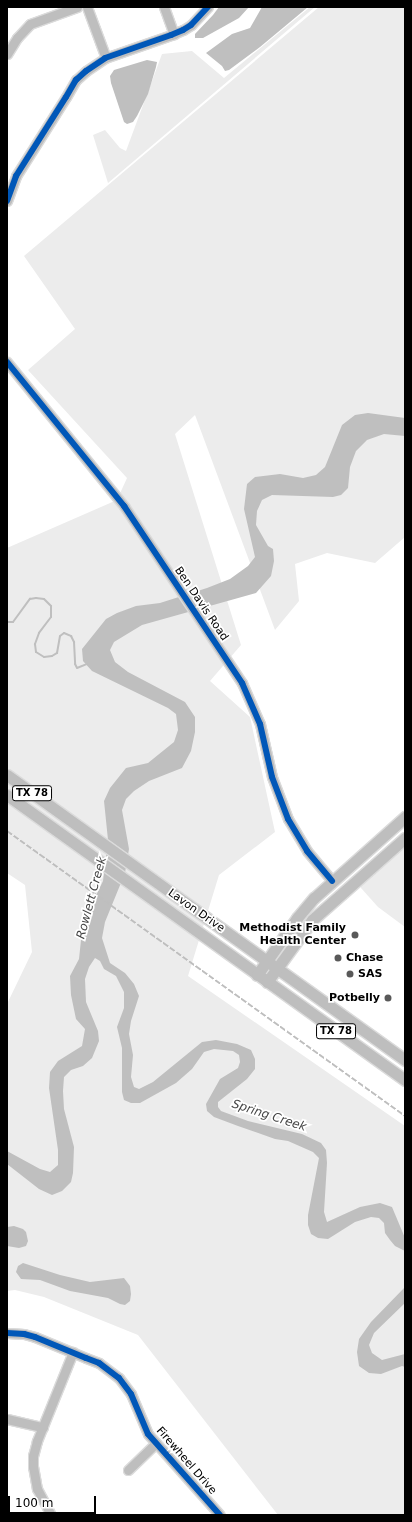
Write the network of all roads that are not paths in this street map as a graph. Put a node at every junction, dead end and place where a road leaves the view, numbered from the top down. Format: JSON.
{"nodes":[{"id":1,"x":76,"y":7,"type":"edge"},
{"id":2,"x":87,"y":7,"type":"edge"},
{"id":3,"x":164,"y":7,"type":"edge"},
{"id":4,"x":208,"y":7,"type":"edge"},
{"id":5,"x":174,"y":34,"type":"junction"},
{"id":6,"x":7,"y":54,"type":"edge"},
{"id":7,"x":106,"y":58,"type":"junction"},
{"id":8,"x":7,"y":201,"type":"edge"},
{"id":9,"x":7,"y":362,"type":"edge"},
{"id":10,"x":7,"y":775,"type":"edge"},
{"id":11,"x":7,"y":796,"type":"edge"},
{"id":12,"x":405,"y":818,"type":"edge"},
{"id":13,"x":405,"y":838,"type":"edge"},
{"id":14,"x":332,"y":881,"type":"junction"},
{"id":15,"x":352,"y":884,"type":"junction"},
{"id":16,"x":267,"y":960,"type":"junction"},
{"id":17,"x":276,"y":968,"type":"junction"},
{"id":18,"x":257,"y":975,"type":"junction"},
{"id":19,"x":267,"y":982,"type":"junction"},
{"id":20,"x":329,"y":1026,"type":"junction"},
{"id":21,"x":390,"y":1050,"type":"junction"},
{"id":22,"x":405,"y":1060,"type":"edge"},
{"id":23,"x":405,"y":1080,"type":"edge"},
{"id":24,"x":7,"y":1333,"type":"edge"},
{"id":25,"x":73,"y":1352,"type":"junction"},
{"id":26,"x":7,"y":1419,"type":"edge"},
{"id":27,"x":42,"y":1427,"type":"junction"},
{"id":28,"x":156,"y":1443,"type":"junction"},
{"id":29,"x":128,"y":1470,"type":"dead end"},
{"id":30,"x":51,"y":1515,"type":"edge"},
{"id":31,"x":220,"y":1515,"type":"edge"}],
"edges":[{"from":1,"to":6,"type":"street"},
{"from":2,"to":7,"type":"street"},
{"from":3,"to":5,"type":"street"},
{"from":4,"to":5,"type":"street"},
{"from":5,"to":7,"type":"street"},
{"from":7,"to":8,"type":"street"},
{"from":9,"to":14,"type":"street","name":"Ben Davis Road"},
{"from":10,"to":16,"type":"main road","name":"Lavon Drive","number":"TX 78"},
{"from":11,"to":18,"type":"main road","name":"Lavon Drive","number":"TX 78"},
{"from":12,"to":14,"type":"main road"},
{"from":12,"to":15,"type":"main road"},
{"from":13,"to":15,"type":"main road"},
{"from":14,"to":16,"type":"main road"},
{"from":15,"to":17,"type":"main road"},
{"from":16,"to":17,"type":"main road","name":"Lavon Drive","number":"TX 78"},
{"from":16,"to":18,"type":"main road"},
{"from":17,"to":19,"type":"main road"},
{"from":17,"to":21,"type":"main road","name":"Lavon Drive","number":"TX 78"},
{"from":18,"to":19,"type":"main road","name":"Lavon Drive","number":"TX 78"},
{"from":19,"to":20,"type":"main road","name":"Lavon Drive","number":"TX 78"},
{"from":20,"to":21,"type":"main road"},
{"from":20,"to":23,"type":"main road","name":"Lavon Drive","number":"TX 78"},
{"from":21,"to":22,"type":"main road","name":"Lavon Drive","number":"TX 78"},
{"from":24,"to":25,"type":"street","name":"Firewheel Drive"},
{"from":25,"to":27,"type":"street"},
{"from":25,"to":28,"type":"street","name":"Firewheel Drive"},
{"from":26,"to":27,"type":"street"},
{"from":27,"to":30,"type":"street"},
{"from":28,"to":29,"type":"street"},
{"from":28,"to":31,"type":"street","name":"Firewheel Drive"}]}
